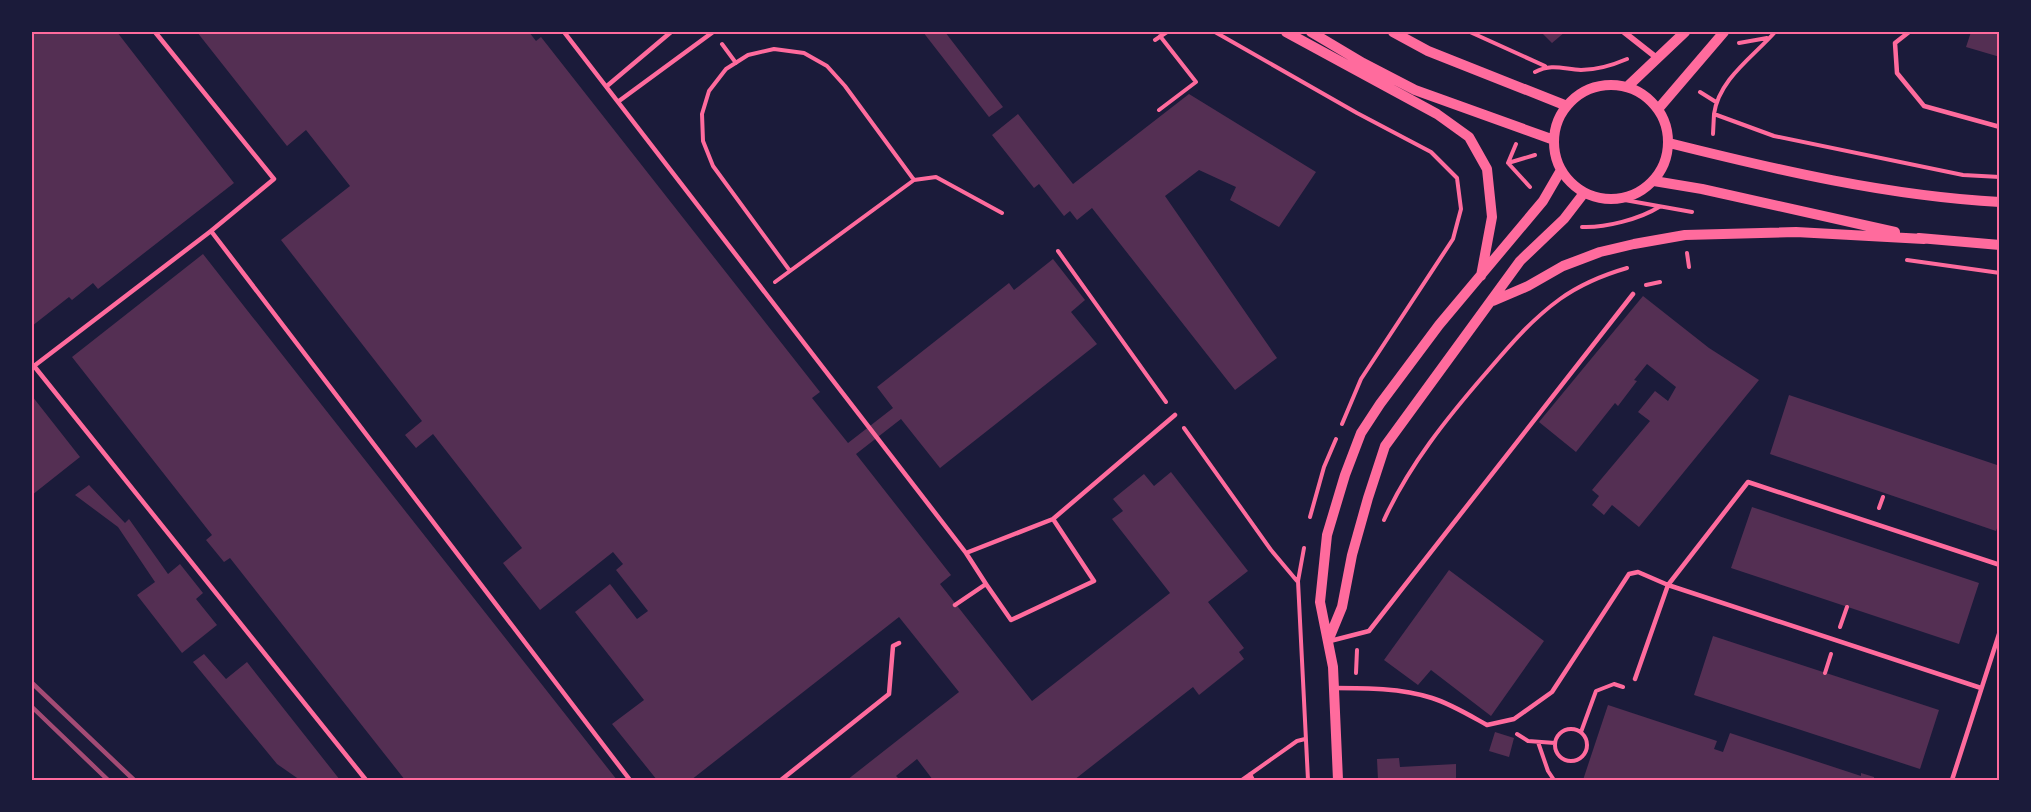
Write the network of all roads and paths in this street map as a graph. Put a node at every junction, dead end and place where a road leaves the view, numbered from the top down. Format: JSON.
{"nodes":[{"id":1,"x":155,"y":32,"type":"edge"},
{"id":2,"x":564,"y":32,"type":"edge"},
{"id":3,"x":671,"y":32,"type":"edge"},
{"id":4,"x":712,"y":32,"type":"edge"},
{"id":5,"x":1167,"y":32,"type":"edge"},
{"id":6,"x":1215,"y":32,"type":"edge"},
{"id":7,"x":1286,"y":32,"type":"edge"},
{"id":8,"x":1311,"y":32,"type":"edge"},
{"id":9,"x":1392,"y":32,"type":"edge"},
{"id":10,"x":1470,"y":32,"type":"edge"},
{"id":11,"x":1624,"y":32,"type":"edge"},
{"id":12,"x":1685,"y":32,"type":"edge"},
{"id":13,"x":1724,"y":32,"type":"edge"},
{"id":14,"x":1774,"y":32,"type":"edge"},
{"id":15,"x":1909,"y":32,"type":"edge"},
{"id":16,"x":1160,"y":36,"type":"junction"},
{"id":17,"x":1155,"y":40,"type":"dead end"},
{"id":18,"x":1644,"y":48,"type":"junction"},
{"id":19,"x":1657,"y":58,"type":"junction"},
{"id":20,"x":736,"y":63,"type":"junction"},
{"id":21,"x":1546,"y":66,"type":"junction"},
{"id":22,"x":1513,"y":85,"type":"junction"},
{"id":23,"x":608,"y":86,"type":"junction"},
{"id":24,"x":1627,"y":87,"type":"junction"},
{"id":25,"x":1700,"y":92,"type":"dead end"},
{"id":26,"x":619,"y":101,"type":"junction"},
{"id":27,"x":1716,"y":102,"type":"junction"},
{"id":28,"x":1567,"y":106,"type":"junction"},
{"id":29,"x":1659,"y":108,"type":"junction"},
{"id":30,"x":1159,"y":110,"type":"dead end"},
{"id":31,"x":1714,"y":114,"type":"junction"},
{"id":32,"x":2000,"y":127,"type":"edge"},
{"id":33,"x":1519,"y":139,"type":"dead end"},
{"id":34,"x":1712,"y":140,"type":"dead end"},
{"id":35,"x":1669,"y":143,"type":"junction"},
{"id":36,"x":1554,"y":145,"type":"junction"},
{"id":37,"x":1508,"y":163,"type":"junction"},
{"id":38,"x":1561,"y":170,"type":"junction"},
{"id":39,"x":2000,"y":177,"type":"edge"},
{"id":40,"x":1457,"y":178,"type":"dead end"},
{"id":41,"x":914,"y":180,"type":"junction"},
{"id":42,"x":1654,"y":181,"type":"junction"},
{"id":43,"x":1532,"y":189,"type":"dead end"},
{"id":44,"x":1584,"y":193,"type":"junction"},
{"id":45,"x":1619,"y":199,"type":"junction"},
{"id":46,"x":2000,"y":202,"type":"edge"},
{"id":47,"x":1695,"y":204,"type":"dead end"},
{"id":48,"x":1659,"y":207,"type":"junction"},
{"id":49,"x":1692,"y":212,"type":"junction"},
{"id":50,"x":1002,"y":213,"type":"dead end"},
{"id":51,"x":1690,"y":218,"type":"dead end"},
{"id":52,"x":1574,"y":227,"type":"dead end"},
{"id":53,"x":211,"y":231,"type":"junction"},
{"id":54,"x":1924,"y":239,"type":"junction"},
{"id":55,"x":2000,"y":245,"type":"edge"},
{"id":56,"x":1687,"y":251,"type":"dead end"},
{"id":57,"x":1678,"y":254,"type":"dead end"},
{"id":58,"x":1632,"y":266,"type":"dead end"},
{"id":59,"x":790,"y":271,"type":"junction"},
{"id":60,"x":1480,"y":277,"type":"junction"},
{"id":61,"x":764,"y":290,"type":"junction"},
{"id":62,"x":1633,"y":294,"type":"dead end"},
{"id":63,"x":1493,"y":301,"type":"junction"},
{"id":64,"x":33,"y":365,"type":"edge"},
{"id":65,"x":1175,"y":415,"type":"dead end"},
{"id":66,"x":1053,"y":519,"type":"junction"},
{"id":67,"x":1381,"y":527,"type":"dead end"},
{"id":68,"x":966,"y":553,"type":"junction"},
{"id":69,"x":2000,"y":565,"type":"edge"},
{"id":70,"x":986,"y":584,"type":"junction"},
{"id":71,"x":1668,"y":585,"type":"junction"},
{"id":72,"x":955,"y":605,"type":"dead end"},
{"id":73,"x":2000,"y":631,"type":"edge"},
{"id":74,"x":1328,"y":641,"type":"junction"},
{"id":75,"x":899,"y":643,"type":"dead end"},
{"id":76,"x":1635,"y":679,"type":"dead end"},
{"id":77,"x":1334,"y":688,"type":"junction"},
{"id":78,"x":1981,"y":688,"type":"junction"},
{"id":79,"x":1632,"y":690,"type":"dead end"},
{"id":80,"x":1581,"y":732,"type":"junction"},
{"id":81,"x":1305,"y":739,"type":"dead end"},
{"id":82,"x":1528,"y":741,"type":"dead end"},
{"id":83,"x":1538,"y":742,"type":"junction"},
{"id":84,"x":1556,"y":743,"type":"junction"},
{"id":85,"x":1587,"y":748,"type":"junction"},
{"id":86,"x":1593,"y":749,"type":"dead end"},
{"id":87,"x":1250,"y":774,"type":"junction"},
{"id":88,"x":366,"y":780,"type":"edge"},
{"id":89,"x":630,"y":780,"type":"edge"},
{"id":90,"x":781,"y":780,"type":"edge"},
{"id":91,"x":1242,"y":780,"type":"edge"},
{"id":92,"x":1253,"y":780,"type":"edge"},
{"id":93,"x":1338,"y":780,"type":"edge"},
{"id":94,"x":1554,"y":780,"type":"edge"},
{"id":95,"x":1952,"y":780,"type":"edge"}],
"edges":[{"from":1,"to":53,"type":"lane"},
{"from":2,"to":23,"type":"lane"},
{"from":3,"to":23,"type":"lane"},
{"from":4,"to":20,"type":"path"},
{"from":4,"to":26,"type":"lane"},
{"from":5,"to":16,"type":"path"},
{"from":6,"to":40,"type":"path"},
{"from":7,"to":60,"type":"street"},
{"from":8,"to":36,"type":"street"},
{"from":9,"to":22,"type":"street"},
{"from":10,"to":21,"type":"path"},
{"from":11,"to":18,"type":"street"},
{"from":12,"to":19,"type":"street"},
{"from":13,"to":29,"type":"street"},
{"from":14,"to":27,"type":"path"},
{"from":15,"to":32,"type":"lane"},
{"from":16,"to":17,"type":"path"},
{"from":16,"to":30,"type":"path"},
{"from":18,"to":19,"type":"street"},
{"from":18,"to":21,"type":"path"},
{"from":19,"to":24,"type":"street"},
{"from":20,"to":41,"type":"path"},
{"from":20,"to":59,"type":"path"},
{"from":21,"to":22,"type":"path"},
{"from":22,"to":28,"type":"street"},
{"from":23,"to":26,"type":"lane"},
{"from":24,"to":28,"type":"street"},
{"from":24,"to":29,"type":"street"},
{"from":25,"to":27,"type":"path"},
{"from":26,"to":61,"type":"lane"},
{"from":27,"to":31,"type":"path"},
{"from":28,"to":36,"type":"street"},
{"from":29,"to":35,"type":"street"},
{"from":31,"to":34,"type":"path"},
{"from":31,"to":39,"type":"path"},
{"from":33,"to":37,"type":"path"},
{"from":35,"to":42,"type":"street"},
{"from":35,"to":46,"type":"street"},
{"from":36,"to":37,"type":"path"},
{"from":36,"to":38,"type":"street"},
{"from":37,"to":43,"type":"path"},
{"from":38,"to":44,"type":"street"},
{"from":38,"to":60,"type":"street"},
{"from":41,"to":50,"type":"path"},
{"from":41,"to":59,"type":"path"},
{"from":42,"to":45,"type":"street"},
{"from":42,"to":54,"type":"street"},
{"from":44,"to":45,"type":"street"},
{"from":44,"to":63,"type":"street"},
{"from":45,"to":48,"type":"path"},
{"from":47,"to":49,"type":"path"},
{"from":48,"to":49,"type":"path"},
{"from":48,"to":52,"type":"path"},
{"from":49,"to":51,"type":"path"},
{"from":53,"to":64,"type":"lane"},
{"from":53,"to":89,"type":"lane"},
{"from":54,"to":55,"type":"street"},
{"from":54,"to":63,"type":"street"},
{"from":56,"to":57,"type":"path"},
{"from":58,"to":67,"type":"path"},
{"from":59,"to":61,"type":"path"},
{"from":60,"to":74,"type":"street"},
{"from":61,"to":68,"type":"lane"},
{"from":62,"to":74,"type":"lane"},
{"from":63,"to":74,"type":"street"},
{"from":64,"to":88,"type":"lane"},
{"from":65,"to":66,"type":"lane"},
{"from":66,"to":68,"type":"lane"},
{"from":66,"to":70,"type":"lane"},
{"from":68,"to":70,"type":"lane"},
{"from":69,"to":71,"type":"lane"},
{"from":70,"to":72,"type":"lane"},
{"from":71,"to":76,"type":"lane"},
{"from":71,"to":77,"type":"lane"},
{"from":71,"to":78,"type":"lane"},
{"from":73,"to":78,"type":"lane"},
{"from":74,"to":77,"type":"street"},
{"from":75,"to":90,"type":"lane"},
{"from":77,"to":93,"type":"street"},
{"from":78,"to":95,"type":"lane"},
{"from":79,"to":80,"type":"path"},
{"from":80,"to":84,"type":"path"},
{"from":80,"to":85,"type":"path"},
{"from":81,"to":87,"type":"path"},
{"from":82,"to":83,"type":"path"},
{"from":83,"to":84,"type":"path"},
{"from":83,"to":94,"type":"path"},
{"from":84,"to":85,"type":"path"},
{"from":85,"to":86,"type":"path"},
{"from":87,"to":91,"type":"path"},
{"from":87,"to":92,"type":"path"}]}
